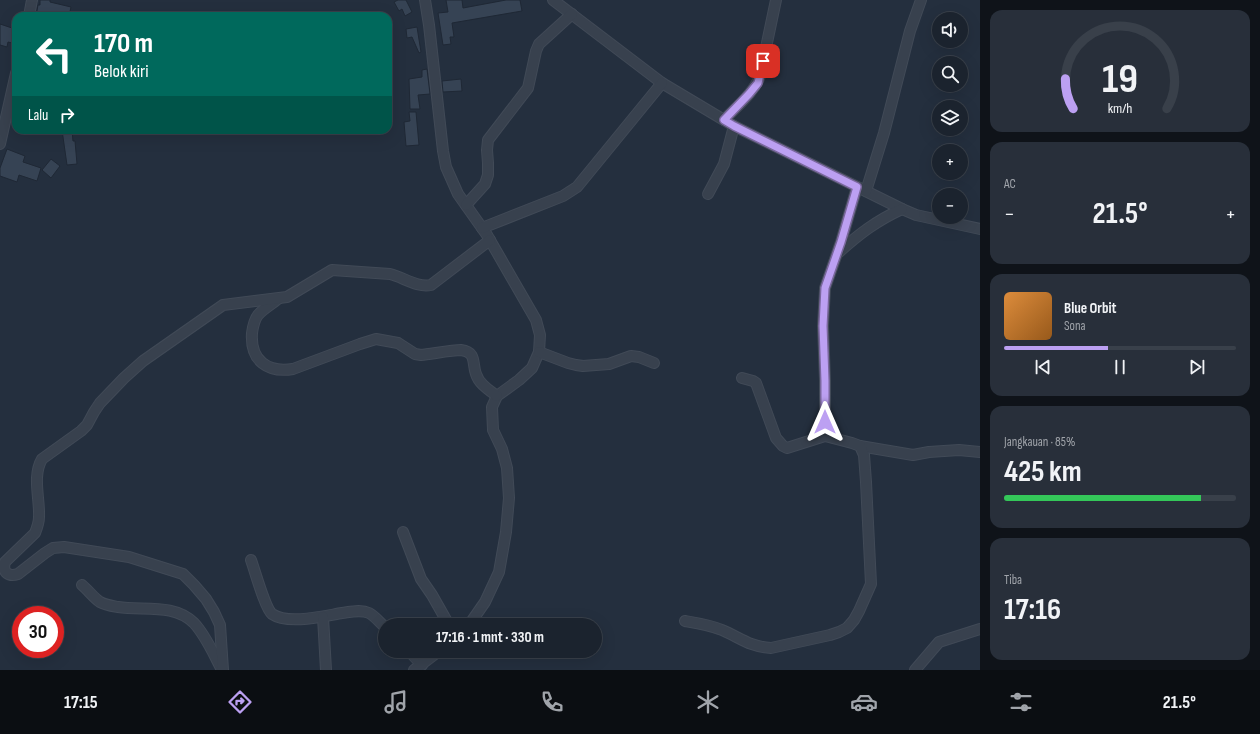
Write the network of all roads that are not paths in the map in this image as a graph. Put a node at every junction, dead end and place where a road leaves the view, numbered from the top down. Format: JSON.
{"nodes":[{"id":1,"x":32,"y":0,"type":"edge"},
{"id":2,"x":425,"y":0,"type":"edge"},
{"id":3,"x":553,"y":0,"type":"edge"},
{"id":4,"x":776,"y":0,"type":"edge"},
{"id":5,"x":921,"y":0,"type":"edge"},
{"id":6,"x":29,"y":12,"type":"edge"},
{"id":7,"x":572,"y":14,"type":"junction"},
{"id":8,"x":662,"y":82,"type":"junction"},
{"id":9,"x":12,"y":91,"type":"edge"},
{"id":10,"x":724,"y":120,"type":"junction"},
{"id":11,"x":734,"y":126,"type":"junction"},
{"id":12,"x":0,"y":144,"type":"edge"},
{"id":13,"x":862,"y":189,"type":"junction"},
{"id":14,"x":708,"y":194,"type":"dead end"},
{"id":15,"x":466,"y":205,"type":"junction"},
{"id":16,"x":902,"y":209,"type":"junction"},
{"id":17,"x":482,"y":228,"type":"junction"},
{"id":18,"x":980,"y":229,"type":"edge"},
{"id":19,"x":490,"y":240,"type":"junction"},
{"id":20,"x":836,"y":254,"type":"junction"},
{"id":21,"x":279,"y":298,"type":"junction"},
{"id":22,"x":540,"y":352,"type":"junction"},
{"id":23,"x":654,"y":363,"type":"dead end"},
{"id":24,"x":742,"y":378,"type":"dead end"},
{"id":25,"x":497,"y":396,"type":"junction"},
{"id":26,"x":825,"y":436,"type":"junction"},
{"id":27,"x":860,"y":446,"type":"junction"},
{"id":28,"x":980,"y":452,"type":"edge"},
{"id":29,"x":403,"y":532,"type":"dead end"},
{"id":30,"x":251,"y":560,"type":"dead end"},
{"id":31,"x":82,"y":585,"type":"dead end"},
{"id":32,"x":323,"y":617,"type":"junction"},
{"id":33,"x":445,"y":618,"type":"edge"},
{"id":34,"x":474,"y":618,"type":"edge"},
{"id":35,"x":378,"y":620,"type":"edge"},
{"id":36,"x":685,"y":620,"type":"dead end"},
{"id":37,"x":980,"y":629,"type":"edge"},
{"id":38,"x":413,"y":658,"type":"edge"},
{"id":39,"x":430,"y":658,"type":"edge"},
{"id":40,"x":418,"y":667,"type":"edge"},
{"id":41,"x":223,"y":670,"type":"edge"},
{"id":42,"x":326,"y":670,"type":"edge"},
{"id":43,"x":915,"y":670,"type":"edge"}],
"edges":[{"from":1,"to":6,"type":"street"},
{"from":2,"to":15,"type":"street"},
{"from":3,"to":7,"type":"street"},
{"from":4,"to":10,"type":"street"},
{"from":5,"to":13,"type":"street"},
{"from":7,"to":8,"type":"street"},
{"from":7,"to":15,"type":"street"},
{"from":8,"to":10,"type":"street"},
{"from":8,"to":17,"type":"street"},
{"from":9,"to":12,"type":"street"},
{"from":10,"to":11,"type":"street"},
{"from":11,"to":13,"type":"street"},
{"from":11,"to":14,"type":"street"},
{"from":13,"to":16,"type":"street"},
{"from":13,"to":20,"type":"street"},
{"from":15,"to":17,"type":"street"},
{"from":16,"to":18,"type":"street"},
{"from":16,"to":20,"type":"street"},
{"from":17,"to":19,"type":"street"},
{"from":19,"to":21,"type":"street"},
{"from":19,"to":22,"type":"street"},
{"from":20,"to":26,"type":"street"},
{"from":21,"to":25,"type":"street"},
{"from":21,"to":41,"type":"street"},
{"from":22,"to":23,"type":"street"},
{"from":22,"to":25,"type":"street"},
{"from":24,"to":26,"type":"street"},
{"from":25,"to":34,"type":"street"},
{"from":26,"to":27,"type":"street"},
{"from":27,"to":28,"type":"street"},
{"from":27,"to":36,"type":"street"},
{"from":29,"to":33,"type":"street"},
{"from":30,"to":32,"type":"street"},
{"from":31,"to":41,"type":"street"},
{"from":32,"to":35,"type":"street"},
{"from":32,"to":42,"type":"street"},
{"from":37,"to":43,"type":"street"},
{"from":38,"to":40,"type":"street"},
{"from":39,"to":40,"type":"street"}]}
